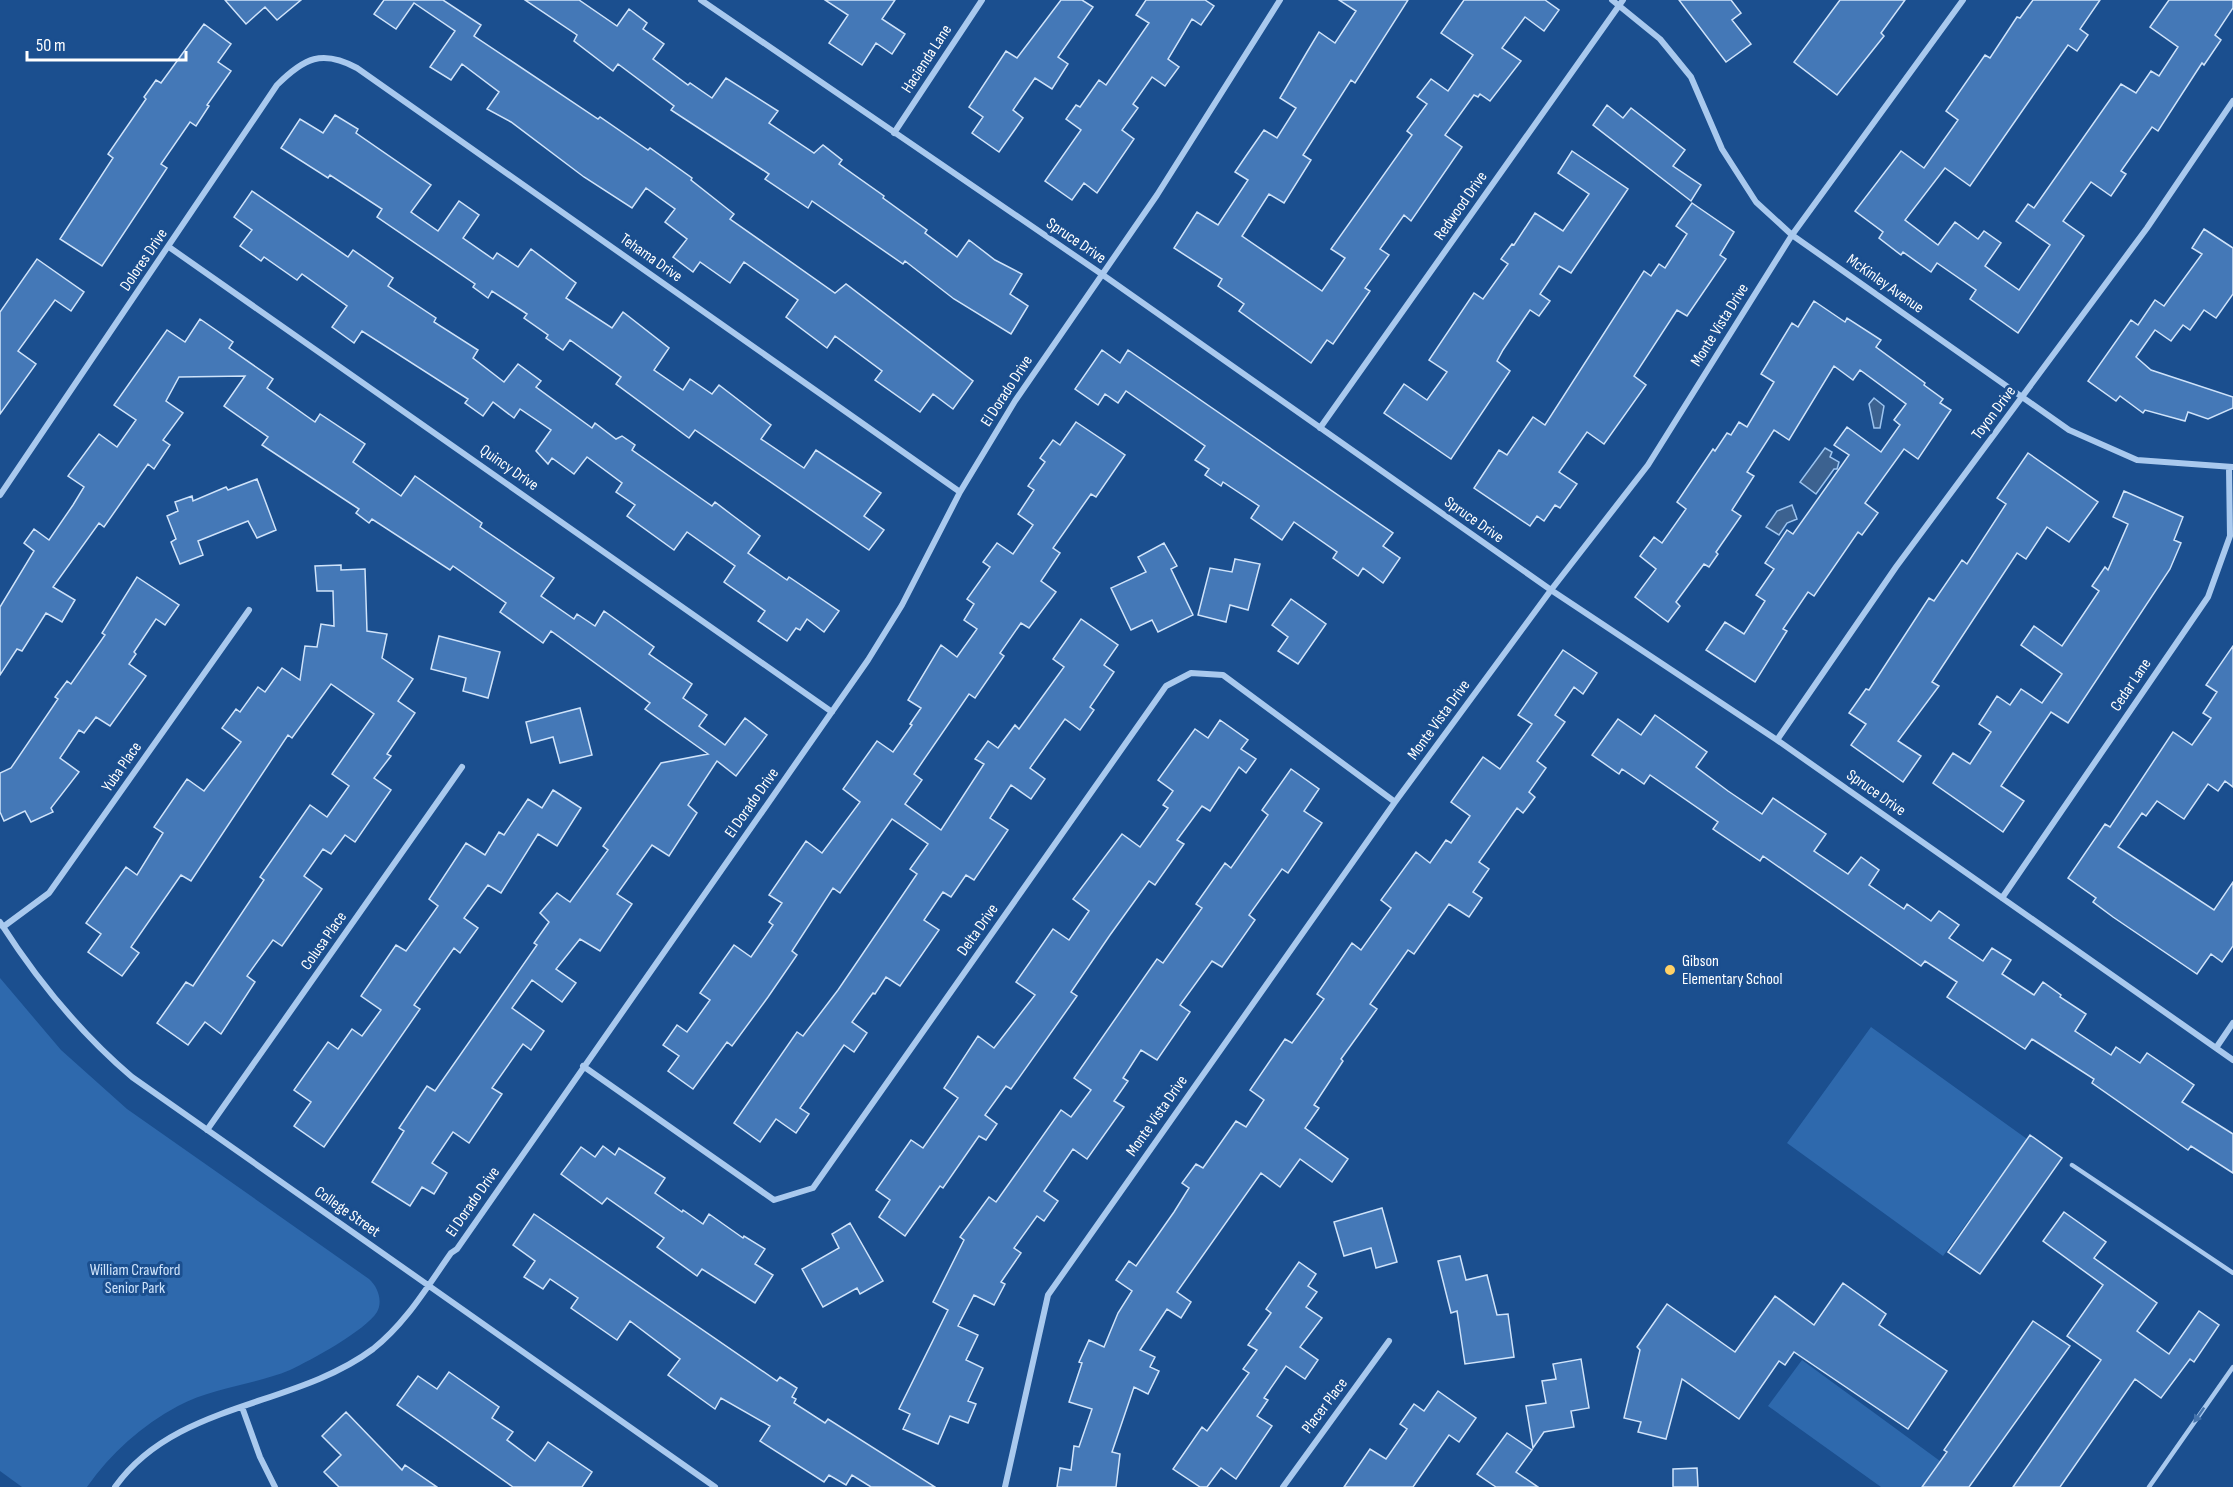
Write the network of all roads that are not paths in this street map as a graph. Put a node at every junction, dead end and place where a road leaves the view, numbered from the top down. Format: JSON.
{"nodes":[{"id":1,"x":701,"y":0,"type":"edge"},
{"id":2,"x":982,"y":0,"type":"edge"},
{"id":3,"x":1280,"y":0,"type":"edge"},
{"id":4,"x":1612,"y":0,"type":"edge"},
{"id":5,"x":1964,"y":0,"type":"edge"},
{"id":6,"x":1621,"y":3,"type":"edge"},
{"id":7,"x":322,"y":57,"type":"joint"},
{"id":8,"x":2233,"y":101,"type":"edge"},
{"id":9,"x":894,"y":133,"type":"junction"},
{"id":10,"x":1792,"y":235,"type":"junction"},
{"id":11,"x":169,"y":247,"type":"junction"},
{"id":12,"x":1103,"y":275,"type":"junction"},
{"id":13,"x":2024,"y":396,"type":"junction"},
{"id":14,"x":1320,"y":428,"type":"junction"},
{"id":15,"x":2231,"y":468,"type":"edge"},
{"id":16,"x":960,"y":492,"type":"junction"},
{"id":17,"x":0,"y":495,"type":"edge"},
{"id":18,"x":1551,"y":590,"type":"junction"},
{"id":19,"x":249,"y":610,"type":"dead end"},
{"id":20,"x":832,"y":712,"type":"junction"},
{"id":21,"x":1777,"y":741,"type":"junction"},
{"id":22,"x":462,"y":768,"type":"dead end"},
{"id":23,"x":1395,"y":802,"type":"junction"},
{"id":24,"x":2002,"y":898,"type":"junction"},
{"id":25,"x":2,"y":925,"type":"edge"},
{"id":26,"x":2233,"y":1023,"type":"edge"},
{"id":27,"x":2216,"y":1048,"type":"junction"},
{"id":28,"x":2233,"y":1060,"type":"edge"},
{"id":29,"x":583,"y":1066,"type":"junction"},
{"id":30,"x":207,"y":1130,"type":"junction"},
{"id":31,"x":2072,"y":1165,"type":"dead end"},
{"id":32,"x":2233,"y":1273,"type":"edge"},
{"id":33,"x":428,"y":1285,"type":"junction"},
{"id":34,"x":1389,"y":1341,"type":"dead end"},
{"id":35,"x":2233,"y":1367,"type":"edge"},
{"id":36,"x":242,"y":1407,"type":"junction"},
{"id":37,"x":115,"y":1487,"type":"edge"},
{"id":38,"x":275,"y":1487,"type":"edge"},
{"id":39,"x":715,"y":1487,"type":"edge"},
{"id":40,"x":1005,"y":1487,"type":"edge"},
{"id":41,"x":1283,"y":1487,"type":"edge"},
{"id":42,"x":2149,"y":1487,"type":"edge"}],
"edges":[{"from":1,"to":9,"type":"street","name":"Spruce Drive"},
{"from":2,"to":9,"type":"street","name":"Hacienda Lane"},
{"from":3,"to":12,"type":"street","name":"El Dorado Drive"},
{"from":4,"to":6,"type":"street","name":"McKinley Avenue"},
{"from":5,"to":10,"type":"street","name":"Monte Vista Drive"},
{"from":6,"to":10,"type":"street","name":"McKinley Avenue"},
{"from":6,"to":14,"type":"street","name":"Redwood Drive"},
{"from":7,"to":11,"type":"street","name":"Dolores Drive"},
{"from":7,"to":16,"type":"street","name":"Tehama Drive"},
{"from":8,"to":13,"type":"street","name":"Toyon Drive"},
{"from":9,"to":12,"type":"street","name":"Spruce Drive"},
{"from":10,"to":13,"type":"street","name":"McKinley Avenue"},
{"from":10,"to":18,"type":"street","name":"Monte Vista Drive"},
{"from":11,"to":17,"type":"street","name":"Dolores Drive"},
{"from":11,"to":20,"type":"street","name":"Quincy Drive"},
{"from":12,"to":14,"type":"street","name":"Spruce Drive"},
{"from":12,"to":16,"type":"street","name":"El Dorado Drive"},
{"from":13,"to":15,"type":"street","name":"McKinley Avenue"},
{"from":13,"to":21,"type":"street","name":"Toyon Drive"},
{"from":14,"to":18,"type":"street","name":"Spruce Drive"},
{"from":15,"to":24,"type":"street","name":"Cedar Lane"},
{"from":16,"to":20,"type":"street","name":"El Dorado Drive"},
{"from":18,"to":21,"type":"street","name":"Spruce Drive"},
{"from":18,"to":23,"type":"street","name":"Monte Vista Drive"},
{"from":19,"to":25,"type":"street","name":"Yuba Place"},
{"from":20,"to":29,"type":"street","name":"El Dorado Drive"},
{"from":21,"to":24,"type":"street","name":"Spruce Drive"},
{"from":22,"to":30,"type":"street","name":"Colusa Place"},
{"from":23,"to":29,"type":"street","name":"Delta Drive"},
{"from":23,"to":40,"type":"street","name":"Monte Vista Drive"},
{"from":24,"to":27,"type":"street","name":"Spruce Drive"},
{"from":25,"to":30,"type":"street","name":"College Street"},
{"from":26,"to":27,"type":"street"},
{"from":27,"to":28,"type":"street","name":"Spruce Drive"},
{"from":29,"to":33,"type":"street","name":"El Dorado Drive"},
{"from":30,"to":33,"type":"street","name":"College Street"},
{"from":31,"to":32,"type":"lane"},
{"from":33,"to":36,"type":"street","name":"El Dorado Drive"},
{"from":33,"to":39,"type":"street","name":"College Street"},
{"from":34,"to":41,"type":"street","name":"Placer Place"},
{"from":35,"to":42,"type":"lane","one_way":true},
{"from":36,"to":37,"type":"street","name":"El Dorado Drive"},
{"from":36,"to":38,"type":"street"}]}
